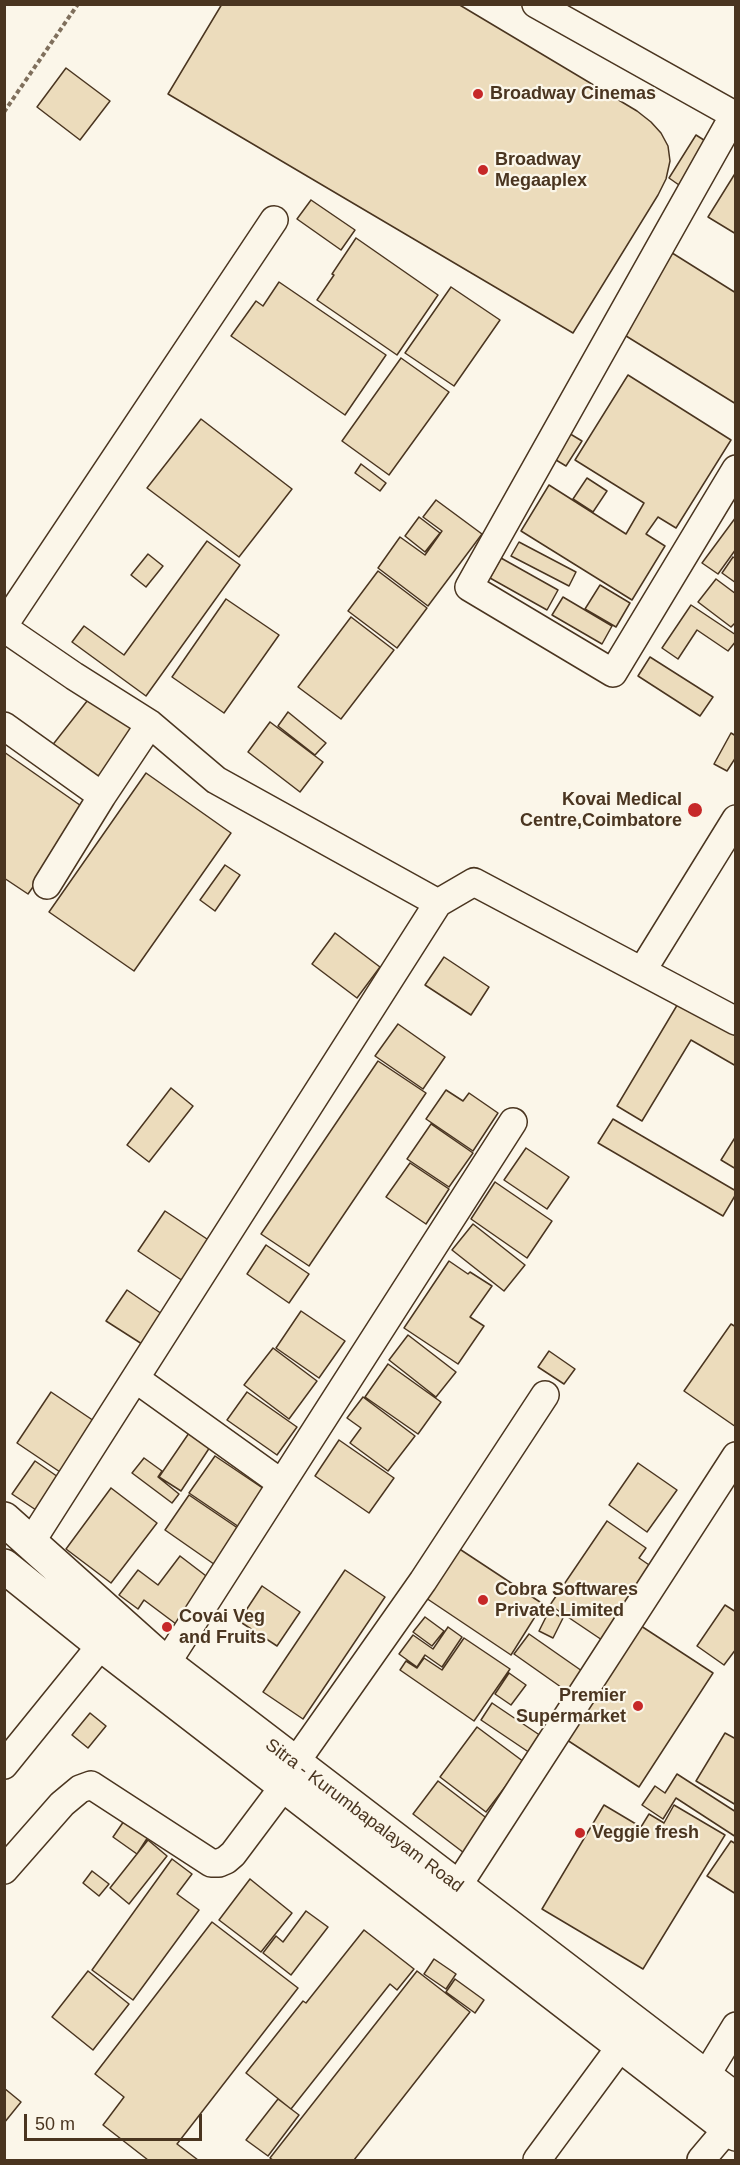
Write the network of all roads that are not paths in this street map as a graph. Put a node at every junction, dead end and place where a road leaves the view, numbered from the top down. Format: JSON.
{"nodes":[{"id":1,"x":536,"y":4,"type":"edge"},
{"id":2,"x":735,"y":115,"type":"edge"},
{"id":3,"x":274,"y":220,"type":"dead end"},
{"id":4,"x":735,"y":469,"type":"edge"},
{"id":5,"x":4,"y":626,"type":"edge"},
{"id":6,"x":150,"y":724,"type":"junction"},
{"id":7,"x":4,"y":726,"type":"edge"},
{"id":8,"x":102,"y":796,"type":"junction"},
{"id":9,"x":735,"y":819,"type":"edge"},
{"id":10,"x":47,"y":885,"type":"dead end"},
{"id":11,"x":438,"y":903,"type":"junction"},
{"id":12,"x":642,"y":971,"type":"junction"},
{"id":13,"x":735,"y":1021,"type":"edge"},
{"id":14,"x":513,"y":1122,"type":"dead end"},
{"id":15,"x":136,"y":1379,"type":"junction"},
{"id":16,"x":545,"y":1395,"type":"dead end"},
{"id":17,"x":735,"y":1456,"type":"edge"},
{"id":18,"x":282,"y":1483,"type":"junction"},
{"id":19,"x":4,"y":1519,"type":"edge"},
{"id":20,"x":31,"y":1542,"type":"junction"},
{"id":21,"x":4,"y":1566,"type":"edge"},
{"id":22,"x":111,"y":1634,"type":"junction"},
{"id":23,"x":165,"y":1664,"type":"junction"},
{"id":24,"x":4,"y":1765,"type":"edge"},
{"id":25,"x":290,"y":1775,"type":"junction"},
{"id":26,"x":4,"y":1870,"type":"edge"},
{"id":27,"x":457,"y":1887,"type":"junction"},
{"id":28,"x":735,"y":2026,"type":"edge"},
{"id":29,"x":621,"y":2046,"type":"junction"},
{"id":30,"x":705,"y":2077,"type":"junction"},
{"id":31,"x":733,"y":2121,"type":"edge"},
{"id":32,"x":537,"y":2160,"type":"edge"},
{"id":33,"x":701,"y":2160,"type":"edge"}],
"edges":[{"from":1,"to":2,"type":"street"},
{"from":2,"to":4,"type":"street"},
{"from":3,"to":5,"type":"street"},
{"from":5,"to":6,"type":"street"},
{"from":6,"to":8,"type":"street"},
{"from":6,"to":11,"type":"street"},
{"from":7,"to":8,"type":"street"},
{"from":8,"to":10,"type":"street"},
{"from":9,"to":12,"type":"street"},
{"from":11,"to":12,"type":"street"},
{"from":11,"to":15,"type":"street"},
{"from":12,"to":13,"type":"street"},
{"from":14,"to":18,"type":"street"},
{"from":15,"to":18,"type":"street"},
{"from":15,"to":20,"type":"street"},
{"from":16,"to":25,"type":"street"},
{"from":17,"to":27,"type":"street"},
{"from":18,"to":23,"type":"street"},
{"from":19,"to":20,"type":"main road","name":"Sitra - Kurumbapalayam Road"},
{"from":20,"to":22,"type":"main road","name":"Sitra - Kurumbapalayam Road"},
{"from":21,"to":22,"type":"main road"},
{"from":22,"to":23,"type":"main road","name":"Sitra - Kurumbapalayam Road"},
{"from":22,"to":24,"type":"street"},
{"from":22,"to":25,"type":"main road","name":"Sitra - Kurumbapalayam Road"},
{"from":23,"to":25,"type":"main road","name":"Sitra - Kurumbapalayam Road"},
{"from":25,"to":26,"type":"street"},
{"from":25,"to":27,"type":"main road","name":"Sitra - Kurumbapalayam Road"},
{"from":25,"to":29,"type":"main road","name":"Sitra - Kurumbapalayam Road"},
{"from":27,"to":30,"type":"main road","name":"Sitra - Kurumbapalayam Road"},
{"from":28,"to":30,"type":"street"},
{"from":29,"to":31,"type":"main road","name":"Sitra - Kurumbapalayam Road"},
{"from":29,"to":32,"type":"street"},
{"from":30,"to":31,"type":"main road","name":"Sitra - Kurumbapalayam Road"},
{"from":31,"to":33,"type":"street"}]}
